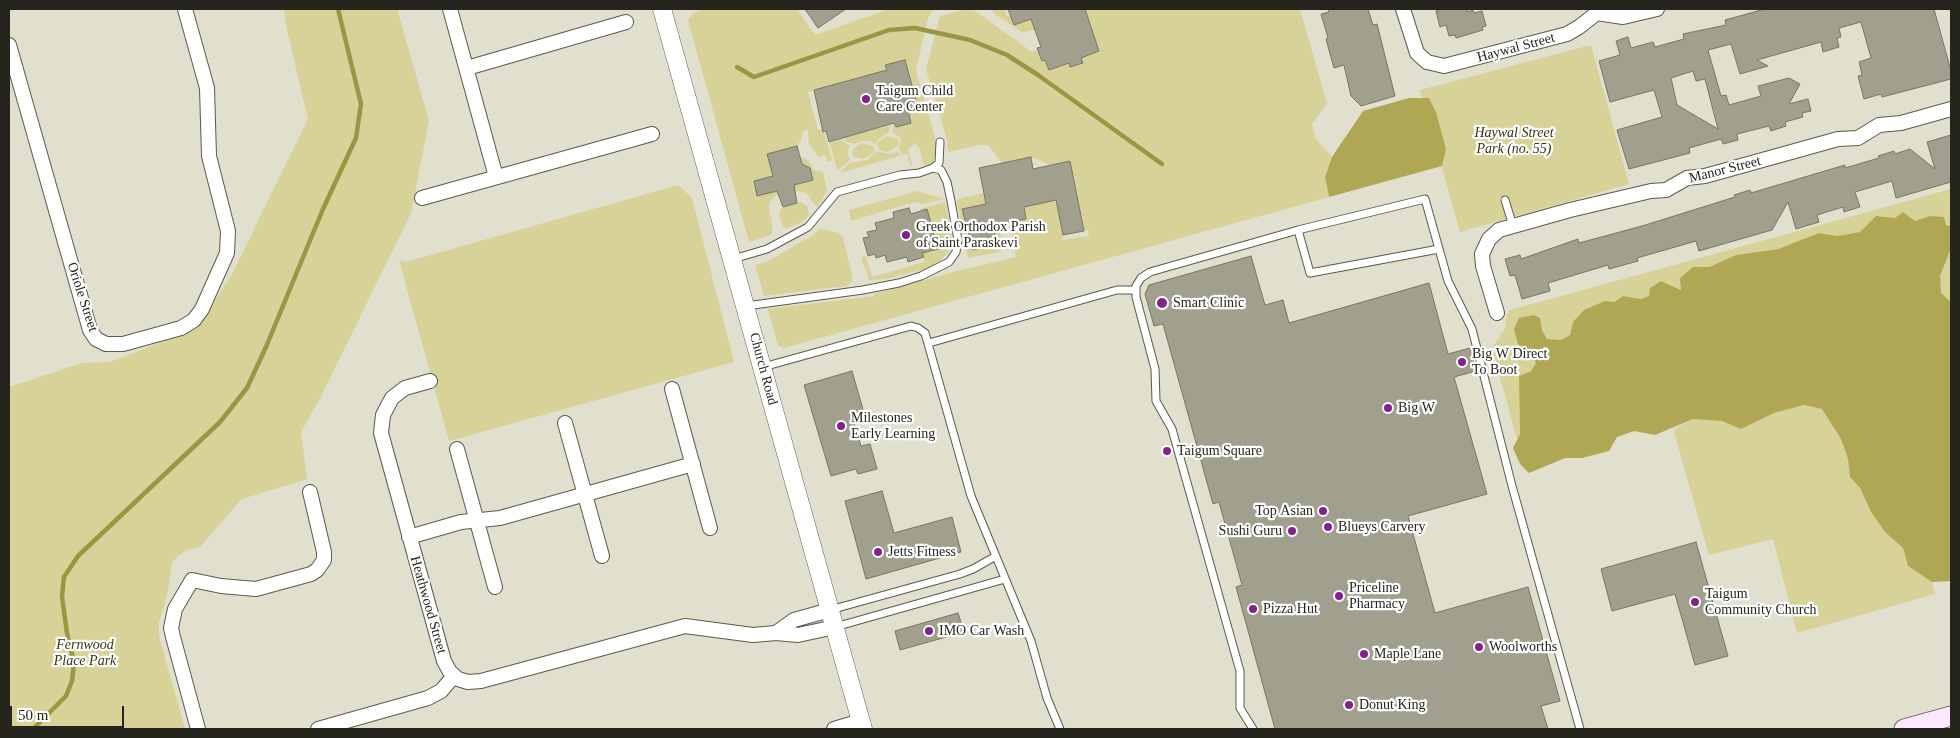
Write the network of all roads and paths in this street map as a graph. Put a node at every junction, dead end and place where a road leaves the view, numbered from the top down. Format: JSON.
{"nodes":[{"id":1,"x":185,"y":9,"type":"edge"},
{"id":2,"x":450,"y":9,"type":"edge"},
{"id":3,"x":662,"y":9,"type":"edge"},
{"id":4,"x":1403,"y":9,"type":"edge"},
{"id":5,"x":1657,"y":9,"type":"edge"},
{"id":6,"x":1596,"y":11,"type":"edge"},
{"id":7,"x":626,"y":22,"type":"dead end"},
{"id":8,"x":9,"y":45,"type":"edge"},
{"id":9,"x":467,"y":68,"type":"junction"},
{"id":10,"x":1951,"y":109,"type":"edge"},
{"id":11,"x":652,"y":134,"type":"dead end"},
{"id":12,"x":940,"y":142,"type":"dead end"},
{"id":13,"x":933,"y":168,"type":"junction"},
{"id":14,"x":496,"y":177,"type":"junction"},
{"id":15,"x":422,"y":198,"type":"dead end"},
{"id":16,"x":1505,"y":200,"type":"dead end"},
{"id":17,"x":1513,"y":226,"type":"junction"},
{"id":18,"x":1298,"y":230,"type":"junction"},
{"id":19,"x":1439,"y":249,"type":"junction"},
{"id":20,"x":732,"y":259,"type":"junction"},
{"id":21,"x":1135,"y":290,"type":"junction"},
{"id":22,"x":746,"y":306,"type":"junction"},
{"id":23,"x":1497,"y":313,"type":"dead end"},
{"id":24,"x":929,"y":342,"type":"junction"},
{"id":25,"x":762,"y":367,"type":"junction"},
{"id":26,"x":430,"y":381,"type":"dead end"},
{"id":27,"x":672,"y":389,"type":"dead end"},
{"id":28,"x":566,"y":423,"type":"dead end"},
{"id":29,"x":457,"y":449,"type":"dead end"},
{"id":30,"x":693,"y":464,"type":"junction"},
{"id":31,"x":310,"y":492,"type":"dead end"},
{"id":32,"x":585,"y":494,"type":"junction"},
{"id":33,"x":477,"y":521,"type":"junction"},
{"id":34,"x":710,"y":528,"type":"dead end"},
{"id":35,"x":409,"y":537,"type":"junction"},
{"id":36,"x":602,"y":556,"type":"dead end"},
{"id":37,"x":996,"y":556,"type":"junction"},
{"id":38,"x":1005,"y":579,"type":"junction"},
{"id":39,"x":495,"y":587,"type":"dead end"},
{"id":40,"x":832,"y":618,"type":"junction"},
{"id":41,"x":454,"y":676,"type":"junction"},
{"id":42,"x":1951,"y":716,"type":"edge"},
{"id":43,"x":862,"y":725,"type":"edge"},
{"id":44,"x":198,"y":729,"type":"edge"},
{"id":45,"x":318,"y":729,"type":"edge"},
{"id":46,"x":834,"y":729,"type":"edge"},
{"id":47,"x":1060,"y":729,"type":"edge"},
{"id":48,"x":1253,"y":729,"type":"edge"},
{"id":49,"x":1580,"y":729,"type":"edge"},
{"id":50,"x":1904,"y":729,"type":"edge"}],
"edges":[{"from":1,"to":8,"type":"street","name":"Oriole Street"},
{"from":2,"to":9,"type":"street"},
{"from":3,"to":20,"type":"street","name":"Church Road"},
{"from":4,"to":6,"type":"street","name":"Haywal Street"},
{"from":5,"to":6,"type":"street","name":"Haywal Street"},
{"from":7,"to":9,"type":"street"},
{"from":9,"to":14,"type":"street"},
{"from":10,"to":17,"type":"street","name":"Manor Street"},
{"from":11,"to":14,"type":"street"},
{"from":12,"to":13,"type":"lane"},
{"from":13,"to":20,"type":"lane"},
{"from":13,"to":22,"type":"lane"},
{"from":14,"to":15,"type":"street"},
{"from":16,"to":17,"type":"lane"},
{"from":17,"to":23,"type":"street","name":"Manor Street"},
{"from":18,"to":19,"type":"lane"},
{"from":18,"to":19,"type":"lane"},
{"from":18,"to":21,"type":"lane"},
{"from":19,"to":49,"type":"lane"},
{"from":20,"to":22,"type":"street","name":"Church Road"},
{"from":21,"to":24,"type":"lane"},
{"from":21,"to":48,"type":"lane"},
{"from":22,"to":25,"type":"street","name":"Church Road"},
{"from":24,"to":25,"type":"lane"},
{"from":24,"to":37,"type":"lane"},
{"from":25,"to":40,"type":"street","name":"Church Road"},
{"from":26,"to":35,"type":"street","name":"Heathwood Street"},
{"from":27,"to":30,"type":"street"},
{"from":28,"to":32,"type":"street"},
{"from":29,"to":33,"type":"street"},
{"from":30,"to":32,"type":"street"},
{"from":30,"to":34,"type":"street"},
{"from":31,"to":44,"type":"street"},
{"from":32,"to":33,"type":"street"},
{"from":32,"to":36,"type":"street"},
{"from":33,"to":35,"type":"street"},
{"from":33,"to":39,"type":"street"},
{"from":35,"to":41,"type":"street","name":"Heathwood Street"},
{"from":37,"to":38,"type":"lane"},
{"from":37,"to":40,"type":"lane"},
{"from":38,"to":40,"type":"lane"},
{"from":38,"to":47,"type":"lane"},
{"from":40,"to":41,"type":"street"},
{"from":40,"to":43,"type":"street","name":"Church Road"},
{"from":41,"to":45,"type":"street"},
{"from":42,"to":50,"type":"main road"},
{"from":43,"to":46,"type":"street"}]}
